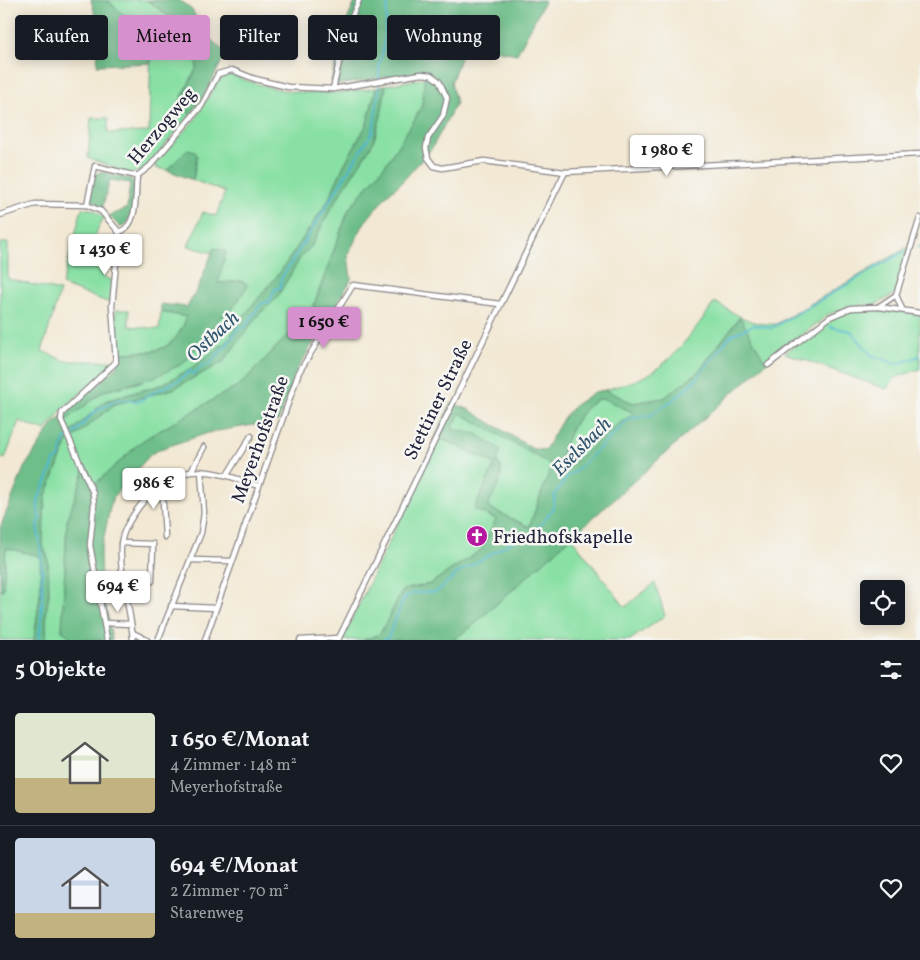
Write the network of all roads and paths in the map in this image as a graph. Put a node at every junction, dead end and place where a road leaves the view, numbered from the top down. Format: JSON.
{"nodes":[{"id":1,"x":359,"y":0,"type":"edge"},
{"id":2,"x":333,"y":89,"type":"junction"},
{"id":3,"x":920,"y":154,"type":"edge"},
{"id":4,"x":565,"y":172,"type":"junction"},
{"id":5,"x":137,"y":176,"type":"junction"},
{"id":6,"x":87,"y":205,"type":"junction"},
{"id":7,"x":0,"y":215,"type":"edge"},
{"id":8,"x":920,"y":218,"type":"edge"},
{"id":9,"x":119,"y":232,"type":"junction"},
{"id":10,"x":896,"y":295,"type":"junction"},
{"id":11,"x":500,"y":304,"type":"junction"},
{"id":12,"x":878,"y":307,"type":"junction"},
{"id":13,"x":902,"y":309,"type":"junction"},
{"id":14,"x":920,"y":313,"type":"edge"},
{"id":15,"x":768,"y":365,"type":"dead end"},
{"id":16,"x":251,"y":436,"type":"dead end"},
{"id":17,"x":204,"y":447,"type":"dead end"},
{"id":18,"x":192,"y":470,"type":"junction"},
{"id":19,"x":201,"y":470,"type":"junction"},
{"id":20,"x":227,"y":475,"type":"junction"},
{"id":21,"x":162,"y":483,"type":"junction"},
{"id":22,"x":258,"y":486,"type":"junction"},
{"id":23,"x":165,"y":537,"type":"dead end"},
{"id":24,"x":121,"y":543,"type":"junction"},
{"id":25,"x":191,"y":560,"type":"junction"},
{"id":26,"x":232,"y":561,"type":"junction"},
{"id":27,"x":152,"y":581,"type":"dead end"},
{"id":28,"x":171,"y":606,"type":"junction"},
{"id":29,"x":216,"y":608,"type":"junction"},
{"id":30,"x":104,"y":623,"type":"junction"},
{"id":31,"x":131,"y":624,"type":"junction"},
{"id":32,"x":133,"y":633,"type":"junction"},
{"id":33,"x":338,"y":639,"type":"edge"},
{"id":34,"x":107,"y":640,"type":"edge"},
{"id":35,"x":133,"y":640,"type":"edge"},
{"id":36,"x":147,"y":640,"type":"edge"},
{"id":37,"x":158,"y":640,"type":"edge"},
{"id":38,"x":205,"y":640,"type":"edge"},
{"id":39,"x":300,"y":640,"type":"edge"}],
"edges":[{"from":1,"to":2,"type":"street"},
{"from":2,"to":4,"type":"street"},
{"from":2,"to":5,"type":"street","name":"Herzogweg"},
{"from":3,"to":4,"type":"street"},
{"from":4,"to":11,"type":"street","name":"Stettiner Straße"},
{"from":5,"to":6,"type":"street"},
{"from":5,"to":9,"type":"street","name":"Herzogweg"},
{"from":6,"to":7,"type":"street"},
{"from":6,"to":9,"type":"street"},
{"from":8,"to":10,"type":"street"},
{"from":9,"to":30,"type":"street"},
{"from":10,"to":12,"type":"street"},
{"from":10,"to":13,"type":"street"},
{"from":11,"to":22,"type":"street","name":"Meyerhofstraße"},
{"from":11,"to":33,"type":"street","name":"Stettiner Straße"},
{"from":12,"to":13,"type":"street"},
{"from":12,"to":15,"type":"street"},
{"from":13,"to":14,"type":"street"},
{"from":16,"to":20,"type":"street"},
{"from":17,"to":18,"type":"street"},
{"from":18,"to":19,"type":"street"},
{"from":18,"to":21,"type":"street"},
{"from":19,"to":20,"type":"street"},
{"from":19,"to":25,"type":"street"},
{"from":20,"to":22,"type":"street"},
{"from":21,"to":23,"type":"street"},
{"from":21,"to":24,"type":"street"},
{"from":22,"to":26,"type":"street","name":"Meyerhofstraße"},
{"from":24,"to":27,"type":"street"},
{"from":24,"to":31,"type":"street"},
{"from":25,"to":26,"type":"street"},
{"from":25,"to":28,"type":"street"},
{"from":26,"to":29,"type":"street","name":"Meyerhofstraße"},
{"from":28,"to":29,"type":"street"},
{"from":28,"to":37,"type":"street"},
{"from":29,"to":38,"type":"street","name":"Meyerhofstraße"},
{"from":30,"to":31,"type":"street"},
{"from":30,"to":34,"type":"street"},
{"from":31,"to":32,"type":"street"},
{"from":32,"to":35,"type":"street"},
{"from":32,"to":36,"type":"street"},
{"from":33,"to":39,"type":"street"}]}
